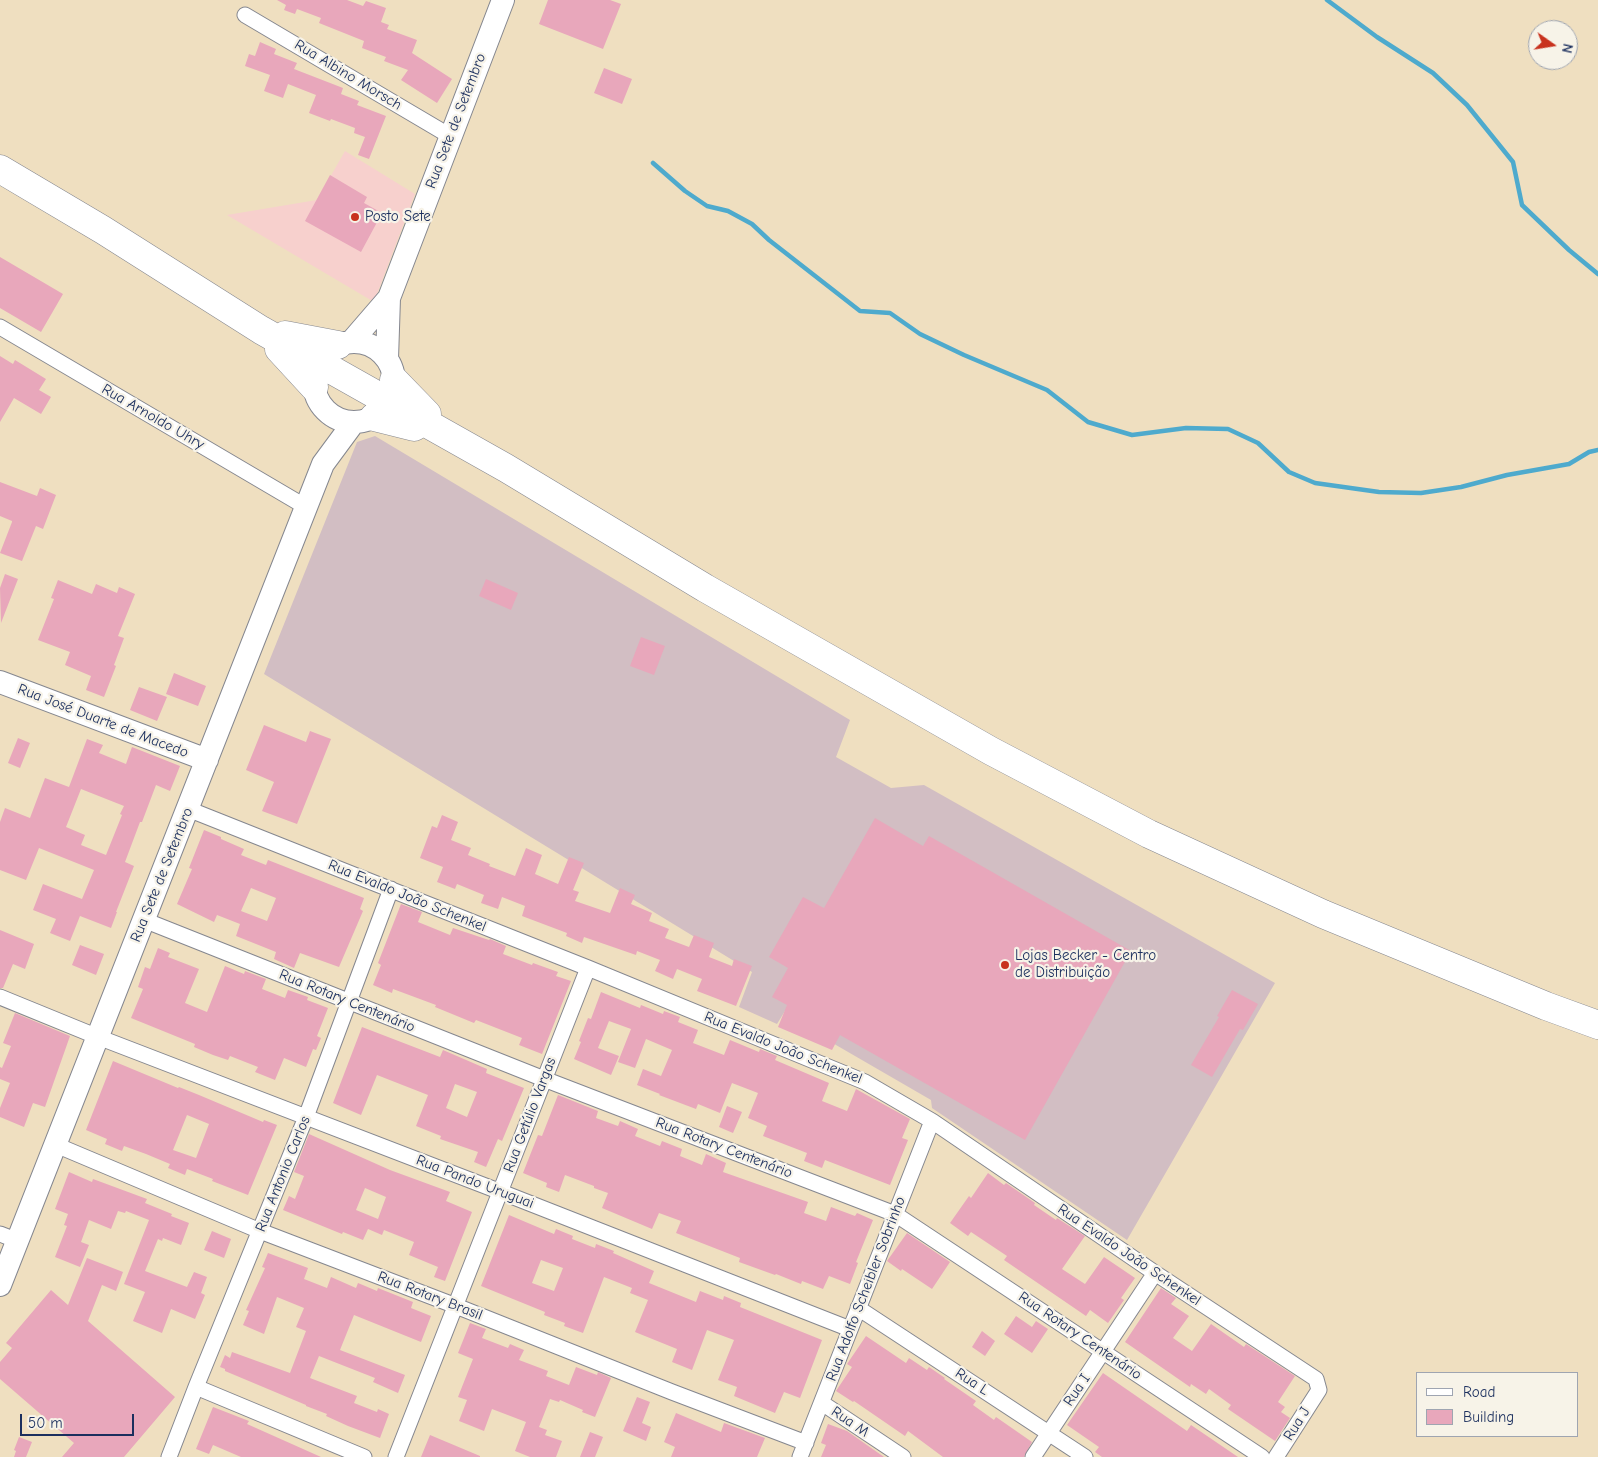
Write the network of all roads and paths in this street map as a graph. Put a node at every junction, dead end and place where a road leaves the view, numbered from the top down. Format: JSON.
{"nodes":[{"id":1,"x":503,"y":0,"type":"edge"},
{"id":2,"x":245,"y":15,"type":"dead end"},
{"id":3,"x":450,"y":136,"type":"junction"},
{"id":4,"x":0,"y":169,"type":"edge"},
{"id":5,"x":389,"y":298,"type":"junction"},
{"id":6,"x":0,"y":327,"type":"edge"},
{"id":7,"x":329,"y":369,"type":"junction"},
{"id":8,"x":379,"y":396,"type":"junction"},
{"id":9,"x":324,"y":464,"type":"junction"},
{"id":10,"x":306,"y":507,"type":"junction"},
{"id":11,"x":0,"y":682,"type":"edge"},
{"id":12,"x":207,"y":760,"type":"junction"},
{"id":13,"x":188,"y":809,"type":"junction"},
{"id":14,"x":391,"y":889,"type":"junction"},
{"id":15,"x":144,"y":920,"type":"junction"},
{"id":16,"x":588,"y":968,"type":"junction"},
{"id":17,"x":0,"y":997,"type":"edge"},
{"id":18,"x":350,"y":1002,"type":"junction"},
{"id":19,"x":1598,"y":1024,"type":"edge"},
{"id":20,"x":98,"y":1037,"type":"junction"},
{"id":21,"x":544,"y":1079,"type":"junction"},
{"id":22,"x":306,"y":1117,"type":"junction"},
{"id":23,"x":932,"y":1121,"type":"junction"},
{"id":24,"x":56,"y":1145,"type":"junction"},
{"id":25,"x":500,"y":1192,"type":"junction"},
{"id":26,"x":895,"y":1214,"type":"junction"},
{"id":27,"x":260,"y":1231,"type":"junction"},
{"id":28,"x":9,"y":1238,"type":"edge"},
{"id":29,"x":1155,"y":1273,"type":"junction"},
{"id":30,"x":0,"y":1285,"type":"edge"},
{"id":31,"x":456,"y":1306,"type":"junction"},
{"id":32,"x":858,"y":1308,"type":"junction"},
{"id":33,"x":850,"y":1329,"type":"junction"},
{"id":34,"x":1103,"y":1351,"type":"junction"},
{"id":35,"x":196,"y":1387,"type":"junction"},
{"id":36,"x":1319,"y":1390,"type":"joint"},
{"id":37,"x":822,"y":1403,"type":"junction"},
{"id":38,"x":1049,"y":1432,"type":"junction"},
{"id":39,"x":803,"y":1450,"type":"edge"},
{"id":40,"x":169,"y":1457,"type":"edge"},
{"id":41,"x":364,"y":1457,"type":"edge"},
{"id":42,"x":396,"y":1457,"type":"edge"},
{"id":43,"x":903,"y":1457,"type":"edge"},
{"id":44,"x":1033,"y":1457,"type":"edge"},
{"id":45,"x":1085,"y":1457,"type":"edge"},
{"id":46,"x":1262,"y":1457,"type":"edge"},
{"id":47,"x":1276,"y":1457,"type":"edge"}],
"edges":[{"from":1,"to":3,"type":"street","name":"Rua Sete de Setembro"},
{"from":2,"to":3,"type":"street","name":"Rua Albino Morsch"},
{"from":3,"to":5,"type":"street","name":"Rua Sete de Setembro"},
{"from":4,"to":7,"type":"highway"},
{"from":5,"to":7,"type":"street","name":"Rua Sete de Setembro"},
{"from":5,"to":8,"type":"street","name":"Rua Sete de Setembro"},
{"from":6,"to":10,"type":"street","name":"Rua Arnoldo Uhry"},
{"from":7,"to":8,"type":"highway"},
{"from":7,"to":8,"type":"street"},
{"from":7,"to":8,"type":"street"},
{"from":7,"to":9,"type":"street","name":"Rua Sete de Setembro"},
{"from":8,"to":9,"type":"street","name":"Rua Sete de Setembro"},
{"from":8,"to":19,"type":"highway"},
{"from":9,"to":10,"type":"street","name":"Rua Sete de Setembro"},
{"from":10,"to":12,"type":"street","name":"Rua Sete de Setembro"},
{"from":11,"to":12,"type":"street","name":"Rua José Duarte de Macedo"},
{"from":12,"to":13,"type":"street","name":"Rua Sete de Setembro"},
{"from":13,"to":14,"type":"street","name":"Rua Evaldo João Schenkel"},
{"from":13,"to":15,"type":"street","name":"Rua Sete de Setembro"},
{"from":14,"to":16,"type":"street","name":"Rua Evaldo João Schenkel"},
{"from":14,"to":18,"type":"street","name":"Rua Antonio Carlos"},
{"from":15,"to":18,"type":"street","name":"Rua Rotary Centenário"},
{"from":15,"to":20,"type":"street","name":"Rua Sete de Setembro"},
{"from":16,"to":21,"type":"street","name":"Rua Getúlio Vargas"},
{"from":16,"to":23,"type":"street","name":"Rua Evaldo João Schenkel"},
{"from":17,"to":20,"type":"street","name":"Rua Pando Uruguai"},
{"from":18,"to":21,"type":"street","name":"Rua Rotary Centenário"},
{"from":18,"to":22,"type":"street","name":"Rua Antonio Carlos"},
{"from":20,"to":22,"type":"street","name":"Rua Pando Uruguai"},
{"from":20,"to":24,"type":"street","name":"Rua Sete de Setembro"},
{"from":21,"to":25,"type":"street","name":"Rua Getúlio Vargas"},
{"from":21,"to":26,"type":"street","name":"Rua Rotary Centenário"},
{"from":22,"to":25,"type":"street","name":"Rua Pando Uruguai"},
{"from":22,"to":27,"type":"street","name":"Rua Antonio Carlos"},
{"from":23,"to":26,"type":"street","name":"Rua Adolfo Scheibler Sobrinho"},
{"from":23,"to":29,"type":"street","name":"Rua Evaldo João Schenkel"},
{"from":24,"to":27,"type":"street","name":"Rua Rotary Brasil"},
{"from":24,"to":28,"type":"street","name":"Rua Sete de Setembro"},
{"from":25,"to":31,"type":"street","name":"Rua Getúlio Vargas"},
{"from":25,"to":33,"type":"street","name":"Rua Pando Uruguai"},
{"from":26,"to":32,"type":"street","name":"Rua Adolfo Scheibler Sobrinho"},
{"from":26,"to":34,"type":"street","name":"Rua Rotary Centenário"},
{"from":27,"to":31,"type":"street","name":"Rua Rotary Brasil"},
{"from":27,"to":35,"type":"street","name":"Rua Antonio Carlos"},
{"from":28,"to":30,"type":"street","name":"Rua Sete de Setembro"},
{"from":29,"to":34,"type":"street","name":"Rua I"},
{"from":29,"to":36,"type":"street","name":"Rua Evaldo João Schenkel"},
{"from":31,"to":39,"type":"street","name":"Rua Rotary Brasil"},
{"from":31,"to":42,"type":"street","name":"Rua Getúlio Vargas"},
{"from":32,"to":33,"type":"street","name":"Rua Adolfo Scheibler Sobrinho"},
{"from":32,"to":38,"type":"street","name":"Rua L"},
{"from":33,"to":37,"type":"street","name":"Rua Adolfo Scheibler Sobrinho"},
{"from":34,"to":38,"type":"street","name":"Rua I"},
{"from":34,"to":46,"type":"street","name":"Rua Rotary Centenário"},
{"from":35,"to":40,"type":"street","name":"Rua Antonio Carlos"},
{"from":35,"to":41,"type":"street"},
{"from":36,"to":47,"type":"street","name":"Rua J"},
{"from":37,"to":39,"type":"street","name":"Rua Adolfo Scheibler Sobrinho"},
{"from":37,"to":43,"type":"street","name":"Rua M"},
{"from":38,"to":44,"type":"street","name":"Rua I"},
{"from":38,"to":45,"type":"street","name":"Rua L"}]}
